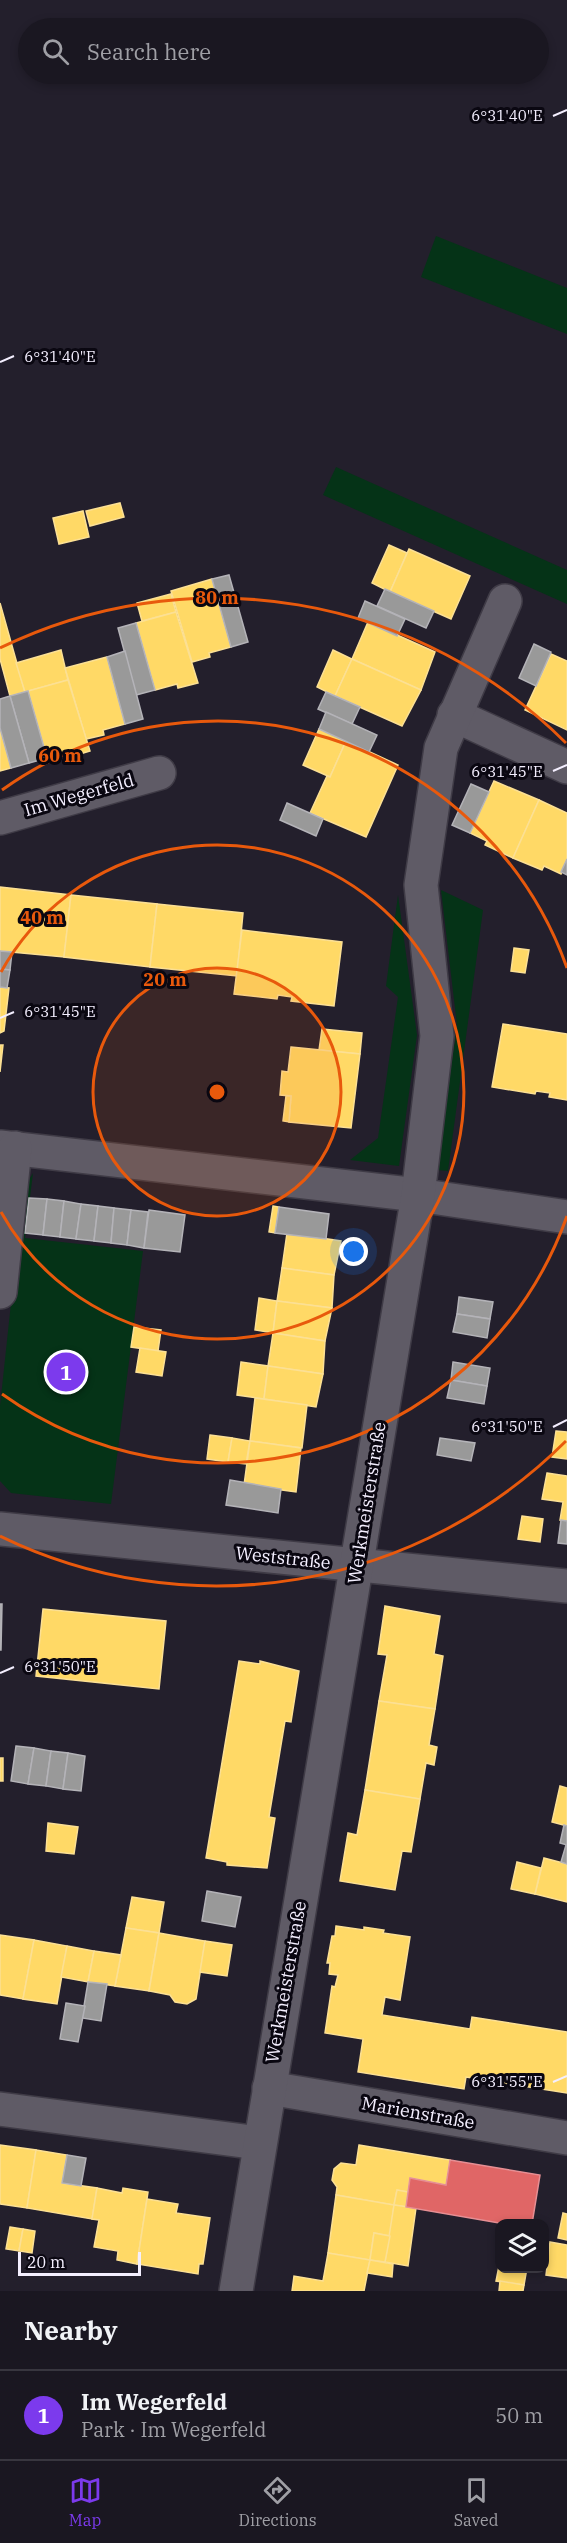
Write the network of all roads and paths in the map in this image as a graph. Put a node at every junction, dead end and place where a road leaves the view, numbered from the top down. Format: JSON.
{"nodes":[{"id":1,"x":505,"y":601,"type":"dead end"},
{"id":2,"x":454,"y":715,"type":"junction"},
{"id":3,"x":567,"y":767,"type":"edge"},
{"id":4,"x":159,"y":772,"type":"dead end"},
{"id":5,"x":0,"y":818,"type":"edge"},
{"id":6,"x":8,"y":1147,"type":"edge"},
{"id":7,"x":418,"y":1195,"type":"junction"},
{"id":8,"x":567,"y":1217,"type":"edge"},
{"id":9,"x":0,"y":1292,"type":"edge"},
{"id":10,"x":0,"y":1529,"type":"edge"},
{"id":11,"x":356,"y":1565,"type":"junction"},
{"id":12,"x":567,"y":1586,"type":"edge"},
{"id":13,"x":269,"y":2088,"type":"junction"},
{"id":14,"x":0,"y":2109,"type":"edge"},
{"id":15,"x":567,"y":2138,"type":"edge"},
{"id":16,"x":258,"y":2143,"type":"junction"},
{"id":17,"x":236,"y":2291,"type":"edge"}],
"edges":[{"from":1,"to":2,"type":"street","name":"Werkmeisterstraße"},
{"from":2,"to":3,"type":"street"},
{"from":2,"to":7,"type":"street","name":"Werkmeisterstraße"},
{"from":4,"to":5,"type":"street","name":"Im Wegerfeld"},
{"from":6,"to":7,"type":"street"},
{"from":6,"to":9,"type":"street"},
{"from":7,"to":8,"type":"street"},
{"from":7,"to":11,"type":"street","name":"Werkmeisterstraße"},
{"from":10,"to":11,"type":"street","name":"Weststraße"},
{"from":11,"to":12,"type":"street","name":"Weststraße"},
{"from":11,"to":13,"type":"street","name":"Werkmeisterstraße"},
{"from":13,"to":15,"type":"street","name":"Marienstraße"},
{"from":13,"to":16,"type":"street","name":"Werkmeisterstraße"},
{"from":14,"to":16,"type":"street"},
{"from":16,"to":17,"type":"street","name":"Werkmeisterstraße"}]}
